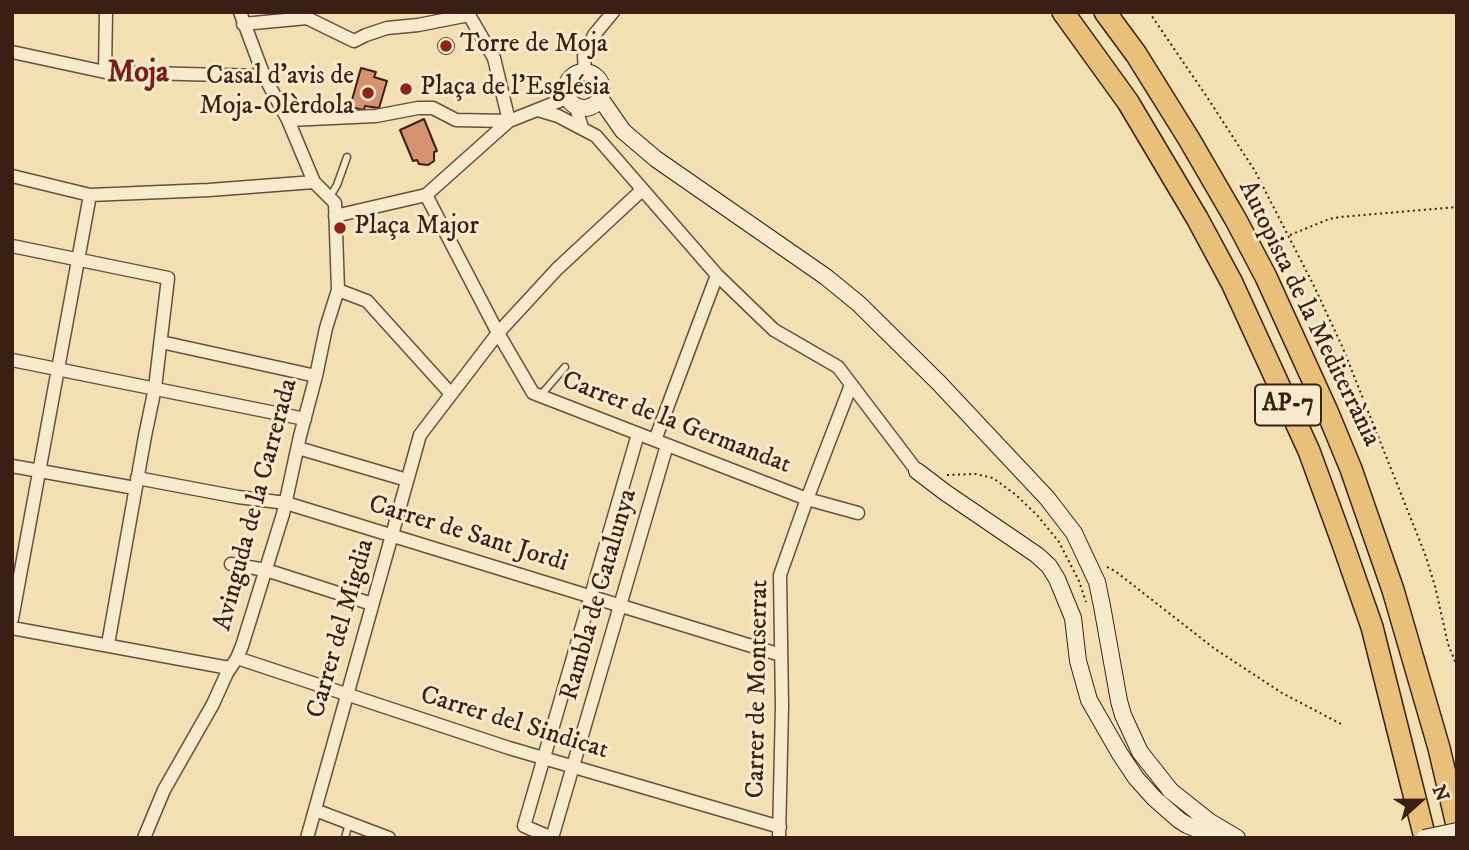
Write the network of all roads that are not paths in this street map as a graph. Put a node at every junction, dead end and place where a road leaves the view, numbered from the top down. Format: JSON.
{"nodes":[{"id":1,"x":106,"y":12,"type":"edge"},
{"id":2,"x":613,"y":12,"type":"edge"},
{"id":3,"x":1063,"y":12,"type":"edge"},
{"id":4,"x":1105,"y":12,"type":"edge"},
{"id":5,"x":241,"y":18,"type":"edge"},
{"id":6,"x":12,"y":52,"type":"edge"},
{"id":7,"x":105,"y":72,"type":"junction"},
{"id":8,"x":585,"y":72,"type":"junction"},
{"id":9,"x":264,"y":75,"type":"junction"},
{"id":10,"x":600,"y":98,"type":"junction"},
{"id":11,"x":572,"y":102,"type":"junction"},
{"id":12,"x":538,"y":110,"type":"junction"},
{"id":13,"x":288,"y":120,"type":"junction"},
{"id":14,"x":509,"y":121,"type":"junction"},
{"id":15,"x":582,"y":128,"type":"junction"},
{"id":16,"x":347,"y":157,"type":"dead end"},
{"id":17,"x":12,"y":176,"type":"edge"},
{"id":18,"x":314,"y":182,"type":"junction"},
{"id":19,"x":642,"y":190,"type":"junction"},
{"id":20,"x":90,"y":195,"type":"junction"},
{"id":21,"x":426,"y":195,"type":"junction"},
{"id":22,"x":330,"y":198,"type":"junction"},
{"id":23,"x":335,"y":216,"type":"junction"},
{"id":24,"x":12,"y":246,"type":"edge"},
{"id":25,"x":79,"y":260,"type":"junction"},
{"id":26,"x":717,"y":275,"type":"junction"},
{"id":27,"x":338,"y":290,"type":"junction"},
{"id":28,"x":498,"y":333,"type":"junction"},
{"id":29,"x":161,"y":342,"type":"junction"},
{"id":30,"x":12,"y":360,"type":"edge"},
{"id":31,"x":565,"y":367,"type":"dead end"},
{"id":32,"x":57,"y":370,"type":"junction"},
{"id":33,"x":316,"y":376,"type":"junction"},
{"id":34,"x":851,"y":384,"type":"junction"},
{"id":35,"x":155,"y":388,"type":"junction"},
{"id":36,"x":451,"y":394,"type":"junction"},
{"id":37,"x":540,"y":396,"type":"junction"},
{"id":38,"x":305,"y":419,"type":"junction"},
{"id":39,"x":638,"y":433,"type":"junction"},
{"id":40,"x":661,"y":442,"type":"junction"},
{"id":41,"x":298,"y":448,"type":"junction"},
{"id":42,"x":12,"y":466,"type":"edge"},
{"id":43,"x":39,"y":471,"type":"junction"},
{"id":44,"x":917,"y":471,"type":"joint"},
{"id":45,"x":407,"y":480,"type":"junction"},
{"id":46,"x":136,"y":483,"type":"junction"},
{"id":47,"x":807,"y":499,"type":"junction"},
{"id":48,"x":286,"y":503,"type":"junction"},
{"id":49,"x":858,"y":513,"type":"dead end"},
{"id":50,"x":392,"y":536,"type":"junction"},
{"id":51,"x":231,"y":564,"type":"dead end"},
{"id":52,"x":266,"y":570,"type":"junction"},
{"id":53,"x":591,"y":597,"type":"junction"},
{"id":54,"x":372,"y":604,"type":"junction"},
{"id":55,"x":620,"y":606,"type":"junction"},
{"id":56,"x":12,"y":618,"type":"edge"},
{"id":57,"x":12,"y":628,"type":"edge"},
{"id":58,"x":108,"y":645,"type":"junction"},
{"id":59,"x":781,"y":655,"type":"junction"},
{"id":60,"x":233,"y":663,"type":"junction"},
{"id":61,"x":347,"y":695,"type":"junction"},
{"id":62,"x":544,"y":758,"type":"junction"},
{"id":63,"x":573,"y":766,"type":"junction"},
{"id":64,"x":315,"y":810,"type":"junction"},
{"id":65,"x":349,"y":823,"type":"junction"},
{"id":66,"x":1457,"y":828,"type":"edge"},
{"id":67,"x":779,"y":832,"type":"edge"},
{"id":68,"x":144,"y":838,"type":"edge"},
{"id":69,"x":307,"y":838,"type":"edge"},
{"id":70,"x":345,"y":838,"type":"edge"},
{"id":71,"x":389,"y":838,"type":"edge"},
{"id":72,"x":552,"y":838,"type":"edge"},
{"id":73,"x":1218,"y":838,"type":"edge"},
{"id":74,"x":1237,"y":838,"type":"edge"},
{"id":75,"x":1425,"y":838,"type":"edge"}],
"edges":[{"from":1,"to":7,"type":"street"},
{"from":2,"to":8,"type":"street"},
{"from":3,"to":75,"type":"highway","name":"Autopista de la Mediterrània","number":"AP-7"},
{"from":4,"to":66,"type":"highway","name":"Autopista de la Mediterrània","number":"AP-7"},
{"from":5,"to":9,"type":"street"},
{"from":5,"to":14,"type":"street"},
{"from":6,"to":7,"type":"street"},
{"from":7,"to":9,"type":"street"},
{"from":8,"to":10,"type":"street"},
{"from":8,"to":11,"type":"street"},
{"from":9,"to":13,"type":"street"},
{"from":10,"to":11,"type":"street"},
{"from":10,"to":74,"type":"street"},
{"from":11,"to":12,"type":"street"},
{"from":11,"to":15,"type":"street"},
{"from":12,"to":14,"type":"street"},
{"from":12,"to":15,"type":"street"},
{"from":13,"to":14,"type":"street"},
{"from":13,"to":18,"type":"street"},
{"from":14,"to":21,"type":"street"},
{"from":15,"to":19,"type":"street"},
{"from":16,"to":22,"type":"lane"},
{"from":17,"to":20,"type":"street"},
{"from":18,"to":20,"type":"street"},
{"from":18,"to":22,"type":"street"},
{"from":19,"to":26,"type":"street"},
{"from":19,"to":28,"type":"street","name":"Carrer del Migdia"},
{"from":20,"to":25,"type":"street"},
{"from":21,"to":23,"type":"street"},
{"from":21,"to":28,"type":"street","name":"Carrer de la Germandat"},
{"from":22,"to":23,"type":"street"},
{"from":23,"to":27,"type":"street"},
{"from":24,"to":25,"type":"street"},
{"from":25,"to":29,"type":"street"},
{"from":25,"to":32,"type":"street"},
{"from":26,"to":34,"type":"street"},
{"from":26,"to":40,"type":"street","name":"Rambla de Catalunya"},
{"from":27,"to":33,"type":"street","name":"Avinguda de la Carrerada"},
{"from":27,"to":36,"type":"street"},
{"from":28,"to":36,"type":"street","name":"Carrer del Migdia"},
{"from":28,"to":37,"type":"street","name":"Carrer de la Germandat"},
{"from":29,"to":33,"type":"street"},
{"from":29,"to":35,"type":"street"},
{"from":30,"to":32,"type":"street"},
{"from":31,"to":37,"type":"lane"},
{"from":32,"to":35,"type":"street"},
{"from":32,"to":43,"type":"street"},
{"from":33,"to":38,"type":"street","name":"Avinguda de la Carrerada"},
{"from":34,"to":44,"type":"street"},
{"from":34,"to":47,"type":"street","name":"Carrer de Montserrat"},
{"from":35,"to":38,"type":"street"},
{"from":35,"to":46,"type":"street"},
{"from":36,"to":45,"type":"street","name":"Carrer del Migdia"},
{"from":37,"to":39,"type":"street","name":"Carrer de la Germandat"},
{"from":38,"to":41,"type":"street","name":"Avinguda de la Carrerada"},
{"from":39,"to":40,"type":"street","name":"Carrer de la Germandat"},
{"from":39,"to":53,"type":"street","name":"Rambla de Catalunya"},
{"from":40,"to":47,"type":"street","name":"Carrer de la Germandat"},
{"from":40,"to":55,"type":"street","name":"Rambla de Catalunya"},
{"from":41,"to":45,"type":"street"},
{"from":41,"to":48,"type":"street","name":"Avinguda de la Carrerada"},
{"from":42,"to":43,"type":"street","name":"Carrer de Sant Jordi"},
{"from":43,"to":46,"type":"street","name":"Carrer de Sant Jordi"},
{"from":43,"to":56,"type":"street"},
{"from":44,"to":73,"type":"street"},
{"from":45,"to":50,"type":"street","name":"Carrer del Migdia"},
{"from":46,"to":48,"type":"street","name":"Carrer de Sant Jordi"},
{"from":46,"to":58,"type":"street"},
{"from":47,"to":49,"type":"street","name":"Carrer de la Germandat"},
{"from":47,"to":59,"type":"street","name":"Carrer de Montserrat"},
{"from":48,"to":50,"type":"street","name":"Carrer de Sant Jordi"},
{"from":48,"to":52,"type":"street","name":"Avinguda de la Carrerada"},
{"from":50,"to":53,"type":"street","name":"Carrer de Sant Jordi"},
{"from":50,"to":54,"type":"street","name":"Carrer del Migdia"},
{"from":51,"to":52,"type":"street"},
{"from":52,"to":54,"type":"street"},
{"from":52,"to":60,"type":"street","name":"Avinguda de la Carrerada"},
{"from":53,"to":55,"type":"street","name":"Carrer de Sant Jordi"},
{"from":53,"to":62,"type":"street","name":"Rambla de Catalunya"},
{"from":54,"to":61,"type":"street","name":"Carrer del Migdia"},
{"from":55,"to":59,"type":"street","name":"Carrer de Sant Jordi"},
{"from":55,"to":63,"type":"street","name":"Rambla de Catalunya"},
{"from":57,"to":58,"type":"street","name":"Carrer del Sindicat"},
{"from":58,"to":60,"type":"street","name":"Carrer del Sindicat"},
{"from":59,"to":67,"type":"street","name":"Carrer de Montserrat"},
{"from":60,"to":61,"type":"street","name":"Carrer del Sindicat"},
{"from":60,"to":68,"type":"street","name":"Avinguda de la Carrerada"},
{"from":61,"to":62,"type":"street","name":"Carrer del Sindicat"},
{"from":61,"to":64,"type":"street","name":"Carrer del Migdia"},
{"from":62,"to":63,"type":"street","name":"Carrer del Sindicat"},
{"from":62,"to":72,"type":"street","name":"Rambla de Catalunya"},
{"from":63,"to":67,"type":"street","name":"Carrer del Sindicat"},
{"from":63,"to":72,"type":"street","name":"Rambla de Catalunya"},
{"from":64,"to":65,"type":"street"},
{"from":64,"to":69,"type":"street","name":"Carrer del Migdia"},
{"from":65,"to":70,"type":"lane"},
{"from":65,"to":71,"type":"street"},
{"from":66,"to":75,"type":"street","bridge":true}]}
